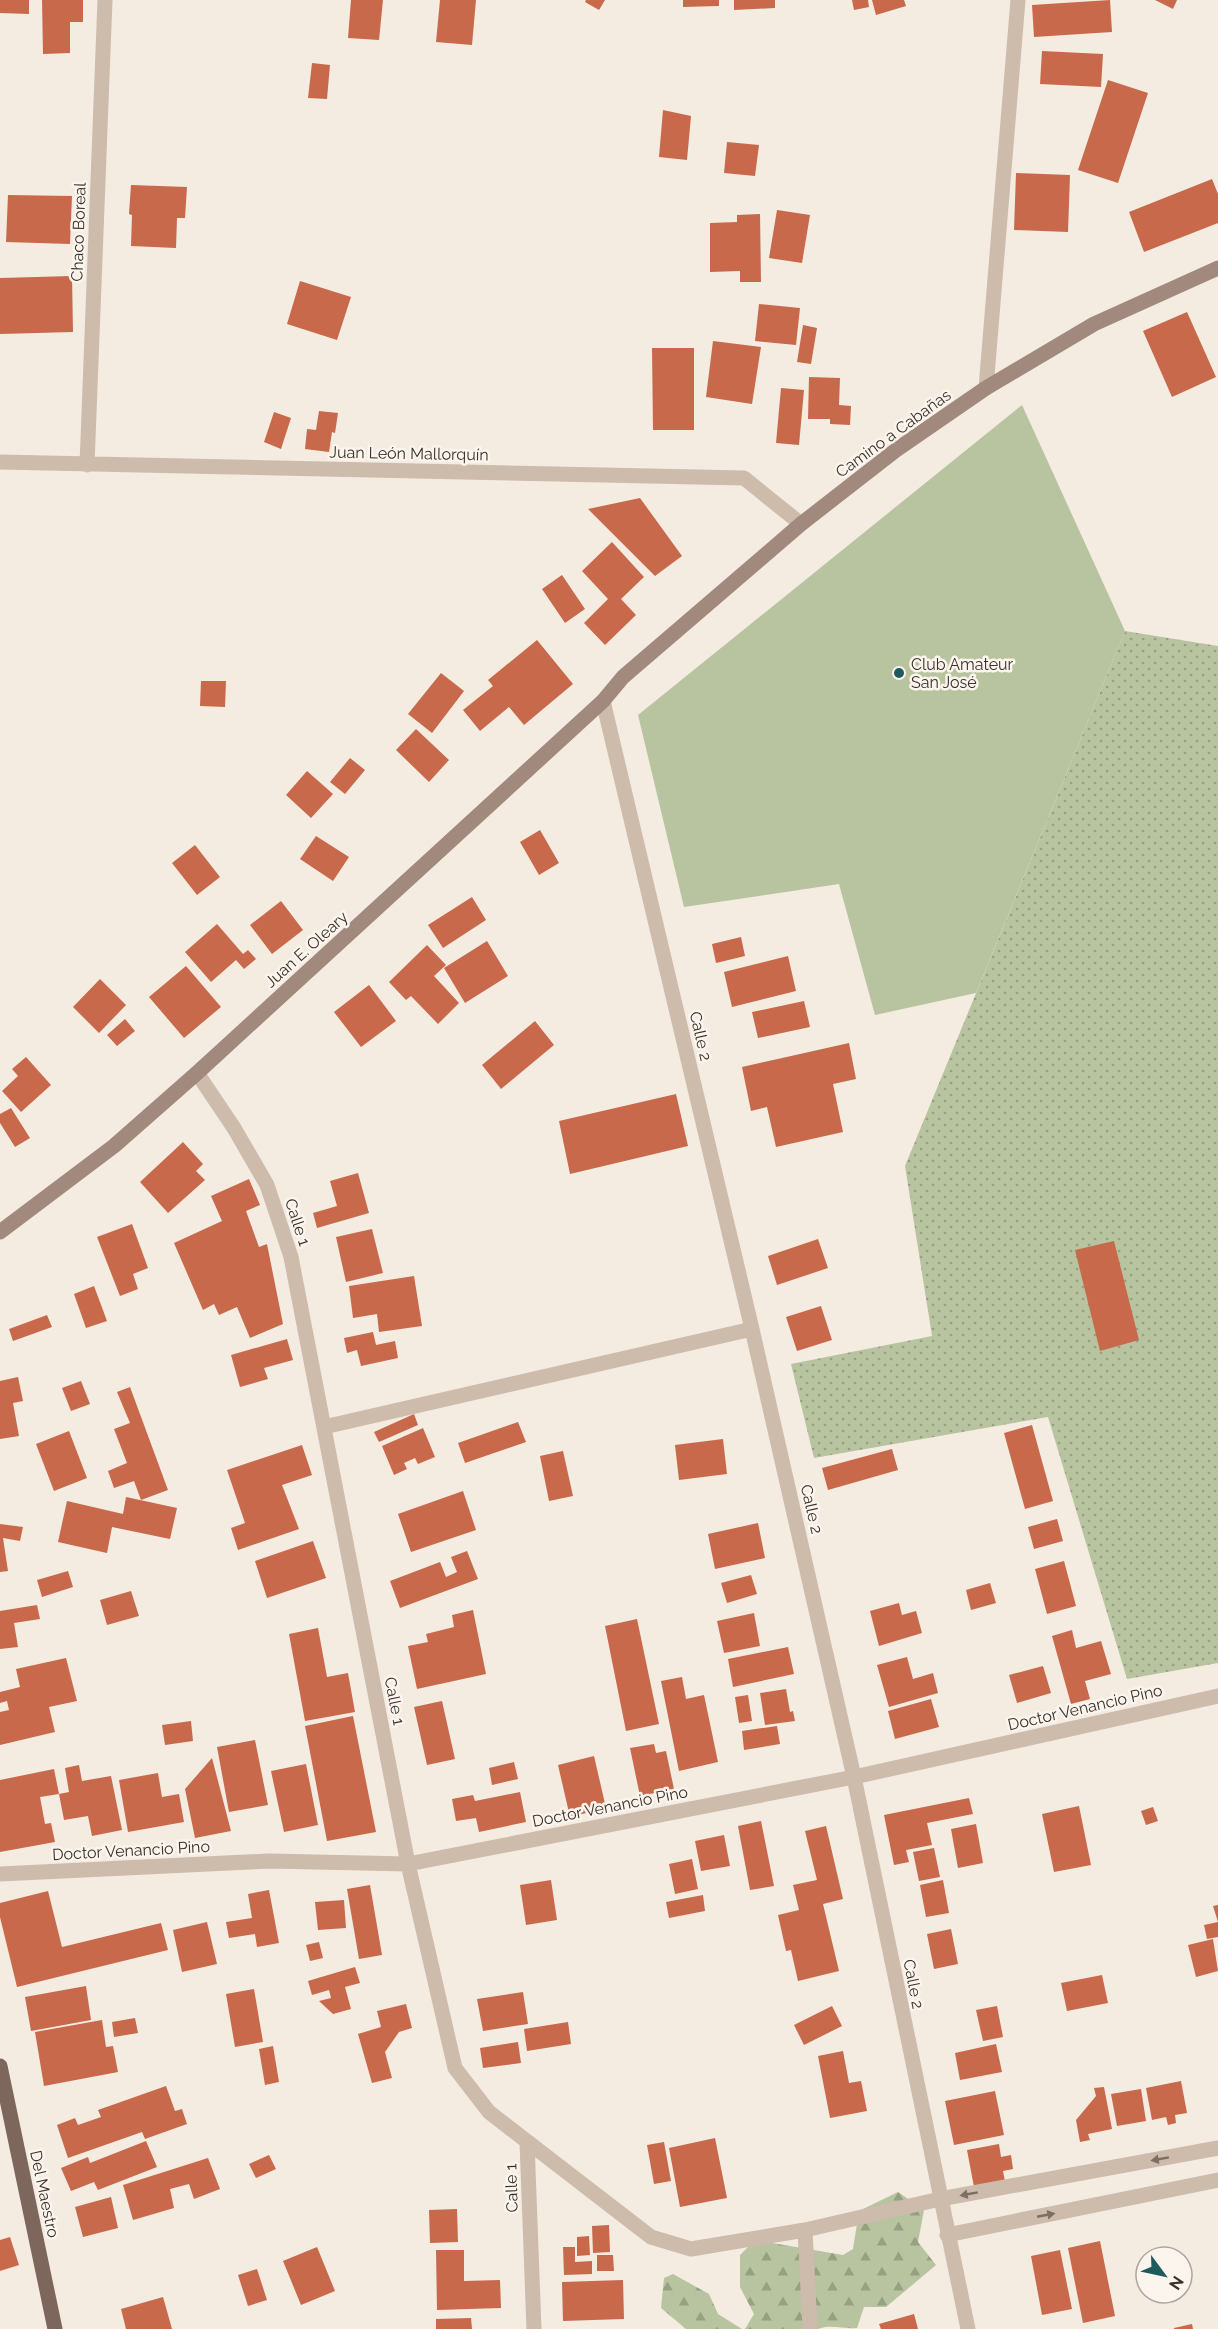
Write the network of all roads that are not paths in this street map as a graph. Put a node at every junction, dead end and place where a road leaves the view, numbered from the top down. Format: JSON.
{"nodes":[{"id":1,"x":105,"y":0,"type":"edge"},
{"id":2,"x":1018,"y":0,"type":"edge"},
{"id":3,"x":1218,"y":268,"type":"edge"},
{"id":4,"x":986,"y":388,"type":"junction"},
{"id":5,"x":0,"y":462,"type":"edge"},
{"id":6,"x":87,"y":465,"type":"junction"},
{"id":7,"x":801,"y":524,"type":"junction"},
{"id":8,"x":623,"y":677,"type":"joint"},
{"id":9,"x":603,"y":701,"type":"junction"},
{"id":10,"x":197,"y":1073,"type":"junction"},
{"id":11,"x":0,"y":1232,"type":"edge"},
{"id":12,"x":752,"y":1329,"type":"junction"},
{"id":13,"x":324,"y":1427,"type":"junction"},
{"id":14,"x":1218,"y":1696,"type":"edge"},
{"id":15,"x":854,"y":1778,"type":"junction"},
{"id":16,"x":408,"y":1864,"type":"junction"},
{"id":17,"x":0,"y":1874,"type":"edge"},
{"id":18,"x":0,"y":2066,"type":"edge"},
{"id":19,"x":527,"y":2142,"type":"junction"},
{"id":20,"x":1218,"y":2148,"type":"edge"},
{"id":21,"x":1218,"y":2180,"type":"edge"},
{"id":22,"x":940,"y":2199,"type":"junction"},
{"id":23,"x":805,"y":2230,"type":"junction"},
{"id":24,"x":947,"y":2235,"type":"junction"},
{"id":25,"x":56,"y":2329,"type":"edge"},
{"id":26,"x":534,"y":2329,"type":"edge"},
{"id":27,"x":810,"y":2329,"type":"edge"},
{"id":28,"x":968,"y":2329,"type":"edge"}],
"edges":[{"from":1,"to":6,"type":"street","name":"Chaco Boreal"},
{"from":2,"to":4,"type":"street"},
{"from":3,"to":4,"type":"street","name":"Camino a Cabañas"},
{"from":4,"to":7,"type":"street","name":"Camino a Cabañas"},
{"from":5,"to":6,"type":"street","name":"Juan León Mallorquín"},
{"from":6,"to":7,"type":"street","name":"Juan León Mallorquín"},
{"from":7,"to":8,"type":"street","name":"Camino a Cabañas"},
{"from":8,"to":9,"type":"street","name":"Juan E. Oleary"},
{"from":9,"to":10,"type":"street","name":"Juan E. Oleary"},
{"from":9,"to":12,"type":"street","name":"Calle 2"},
{"from":10,"to":11,"type":"street","name":"Juan E. Oleary"},
{"from":10,"to":13,"type":"street","name":"Calle 1"},
{"from":12,"to":13,"type":"street"},
{"from":12,"to":15,"type":"street","name":"Calle 2"},
{"from":13,"to":16,"type":"street","name":"Calle 1"},
{"from":14,"to":15,"type":"street","name":"Doctor Venancio Pino"},
{"from":15,"to":16,"type":"street","name":"Doctor Venancio Pino"},
{"from":15,"to":22,"type":"street","name":"Calle 2"},
{"from":16,"to":17,"type":"street","name":"Doctor Venancio Pino"},
{"from":16,"to":19,"type":"street","name":"Calle 1"},
{"from":18,"to":25,"type":"main road","name":"Del Maestro"},
{"from":19,"to":23,"type":"street"},
{"from":19,"to":26,"type":"street","name":"Calle 1"},
{"from":20,"to":22,"type":"street","one_way":true},
{"from":24,"to":21,"type":"street","one_way":true},
{"from":22,"to":23,"type":"street"},
{"from":22,"to":24,"type":"street","name":"Calle 2"},
{"from":23,"to":27,"type":"street"},
{"from":24,"to":28,"type":"street","name":"Calle 2"}]}
